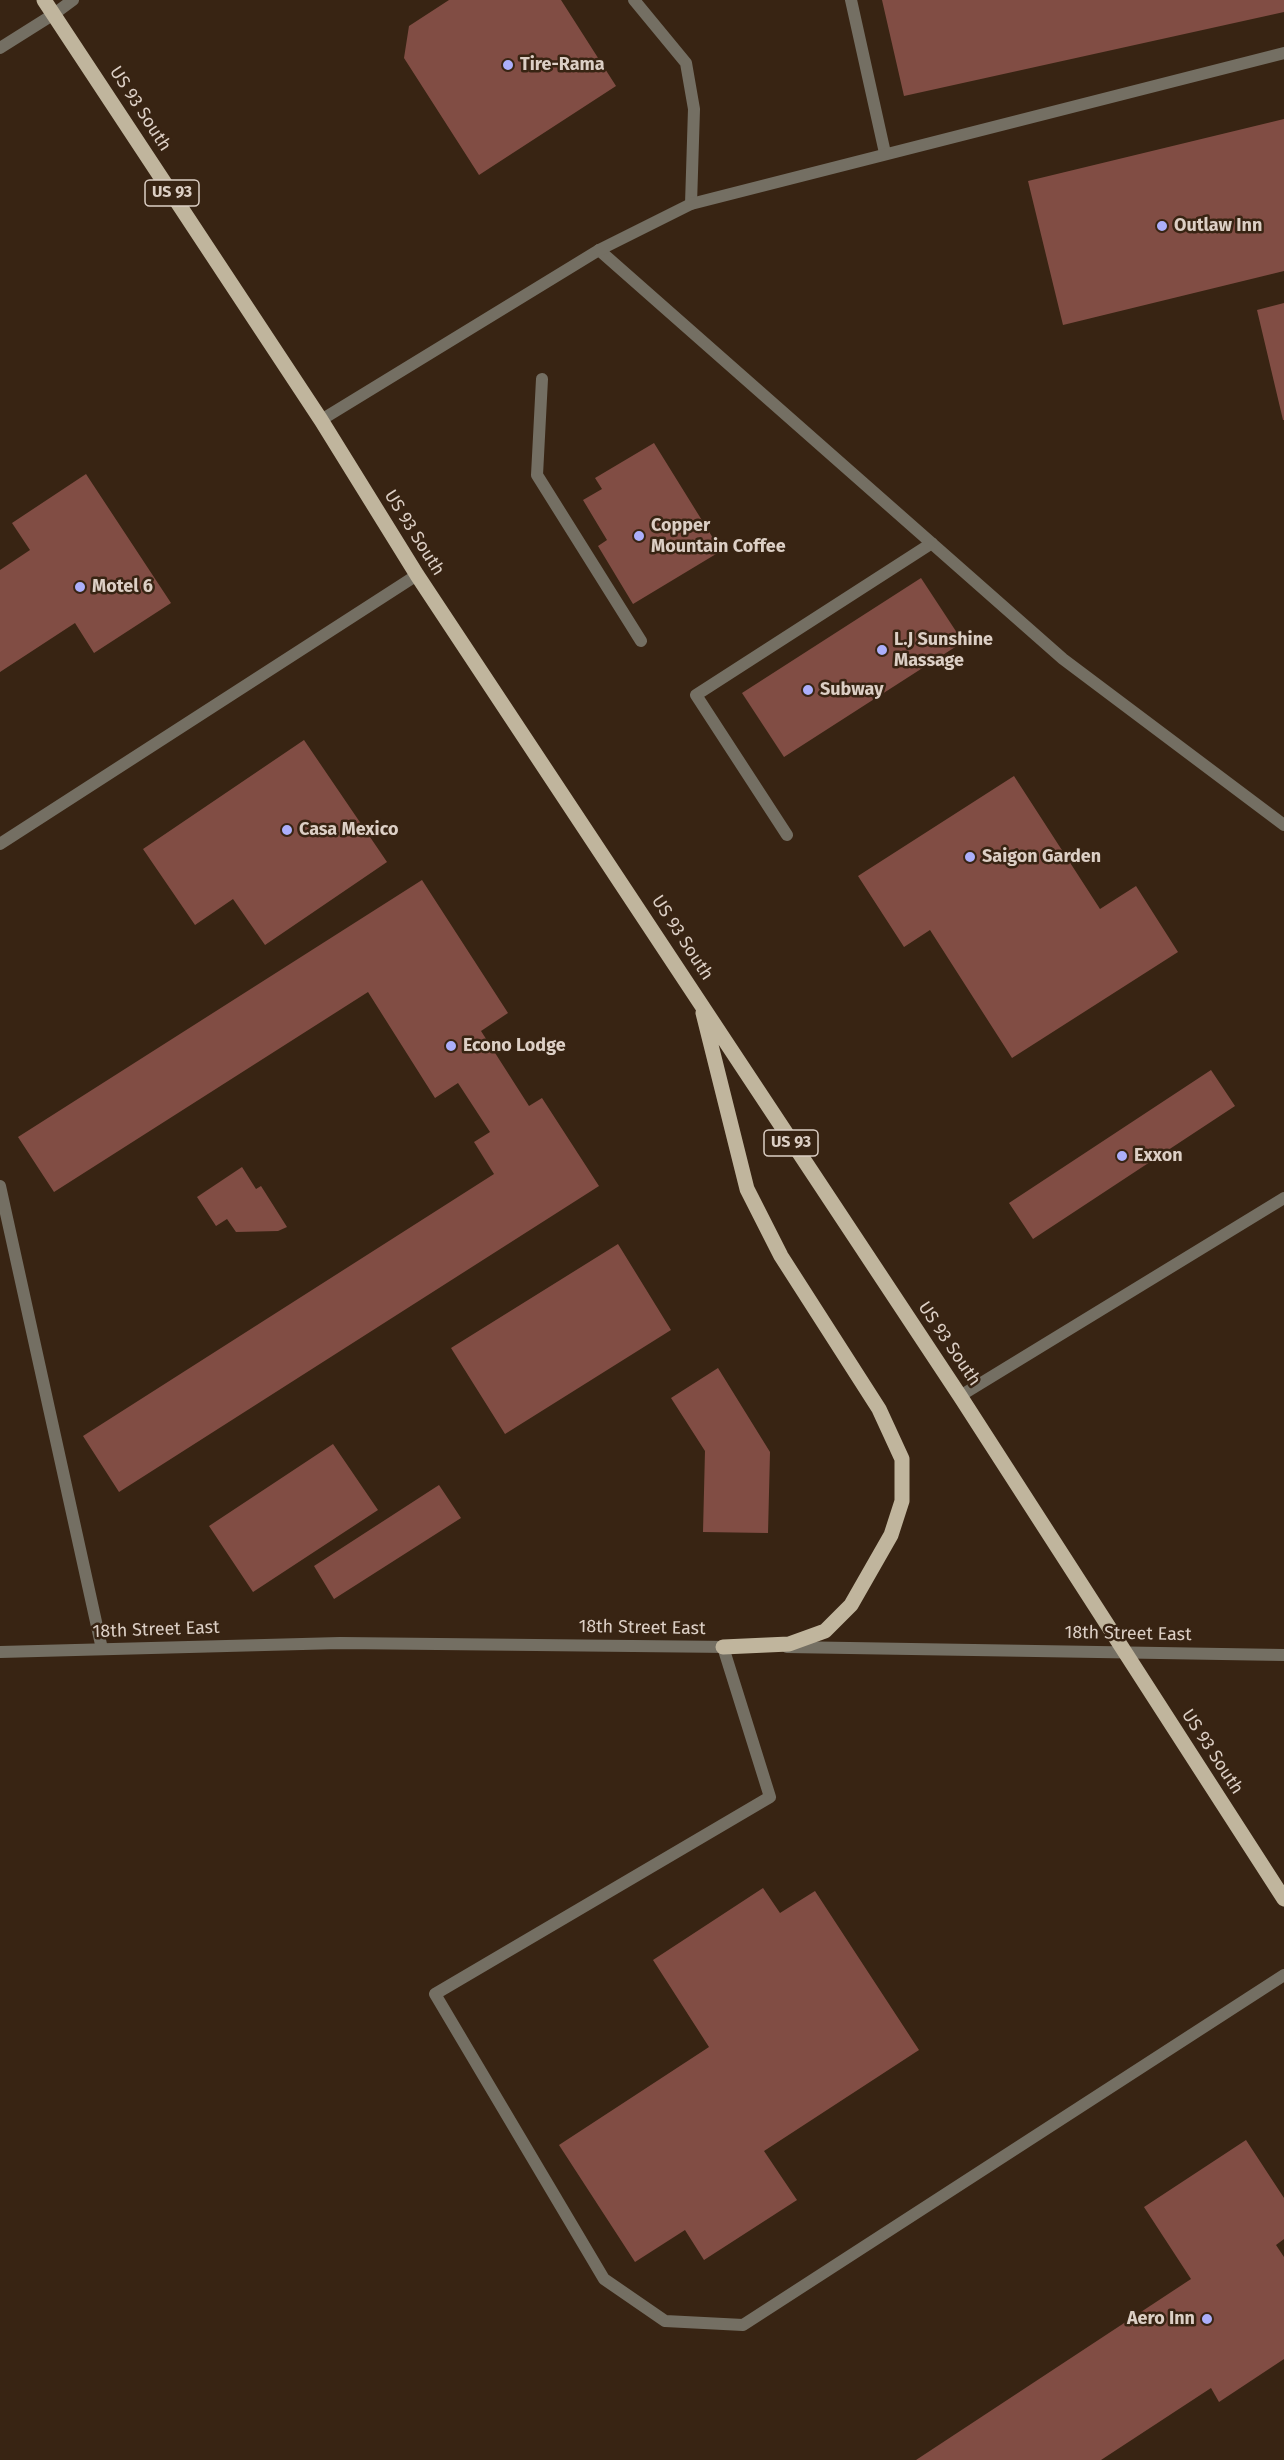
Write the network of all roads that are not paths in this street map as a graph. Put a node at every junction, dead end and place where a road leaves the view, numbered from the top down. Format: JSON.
{"nodes":[{"id":1,"x":44,"y":0,"type":"edge"},
{"id":2,"x":73,"y":0,"type":"edge"},
{"id":3,"x":634,"y":0,"type":"edge"},
{"id":4,"x":851,"y":0,"type":"edge"},
{"id":5,"x":54,"y":14,"type":"junction"},
{"id":6,"x":0,"y":48,"type":"edge"},
{"id":7,"x":1284,"y":53,"type":"edge"},
{"id":8,"x":885,"y":153,"type":"junction"},
{"id":9,"x":691,"y":204,"type":"junction"},
{"id":10,"x":599,"y":250,"type":"junction"},
{"id":11,"x":542,"y":379,"type":"dead end"},
{"id":12,"x":321,"y":420,"type":"junction"},
{"id":13,"x":932,"y":543,"type":"junction"},
{"id":14,"x":417,"y":575,"type":"junction"},
{"id":15,"x":641,"y":641,"type":"dead end"},
{"id":16,"x":1284,"y":825,"type":"edge"},
{"id":17,"x":787,"y":835,"type":"dead end"},
{"id":18,"x":0,"y":844,"type":"edge"},
{"id":19,"x":700,"y":1001,"type":"junction"},
{"id":20,"x":0,"y":1186,"type":"edge"},
{"id":21,"x":1284,"y":1198,"type":"edge"},
{"id":22,"x":960,"y":1396,"type":"junction"},
{"id":23,"x":723,"y":1647,"type":"junction"},
{"id":24,"x":102,"y":1649,"type":"junction"},
{"id":25,"x":0,"y":1652,"type":"edge"},
{"id":26,"x":1124,"y":1652,"type":"junction"},
{"id":27,"x":1284,"y":1655,"type":"edge"},
{"id":28,"x":1284,"y":1899,"type":"edge"},
{"id":29,"x":1284,"y":1976,"type":"edge"}],
"edges":[{"from":1,"to":5,"type":"main road","name":"US 93 South","number":"US 93"},
{"from":2,"to":5,"type":"street"},
{"from":3,"to":9,"type":"street"},
{"from":4,"to":8,"type":"street"},
{"from":5,"to":6,"type":"street"},
{"from":5,"to":12,"type":"main road","name":"US 93 South","number":"US 93"},
{"from":7,"to":8,"type":"street"},
{"from":8,"to":9,"type":"street"},
{"from":9,"to":10,"type":"street"},
{"from":10,"to":12,"type":"street"},
{"from":10,"to":13,"type":"street"},
{"from":11,"to":15,"type":"street"},
{"from":12,"to":14,"type":"main road","name":"US 93 South","number":"US 93"},
{"from":13,"to":16,"type":"street"},
{"from":13,"to":17,"type":"street"},
{"from":14,"to":18,"type":"street"},
{"from":14,"to":19,"type":"main road","name":"US 93 South","number":"US 93"},
{"from":19,"to":22,"type":"main road","name":"US 93 South","number":"US 93"},
{"from":19,"to":23,"type":"main road"},
{"from":20,"to":24,"type":"street"},
{"from":21,"to":22,"type":"street"},
{"from":22,"to":26,"type":"main road","name":"US 93 South","number":"US 93"},
{"from":23,"to":24,"type":"street","name":"18th Street East"},
{"from":23,"to":26,"type":"street","name":"18th Street East"},
{"from":23,"to":29,"type":"street"},
{"from":24,"to":25,"type":"street","name":"18th Street East"},
{"from":26,"to":27,"type":"street","name":"18th Street East"},
{"from":26,"to":28,"type":"main road","name":"US 93 South","number":"US 93"}]}
